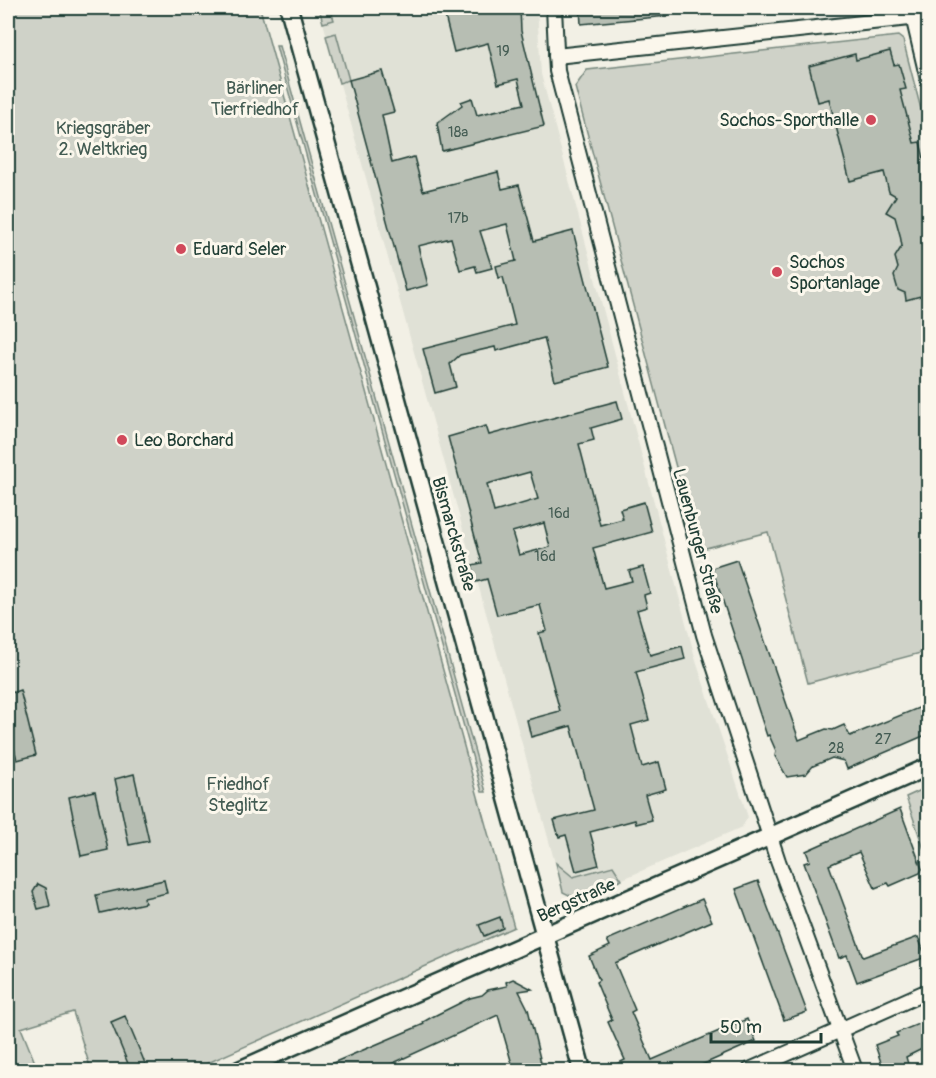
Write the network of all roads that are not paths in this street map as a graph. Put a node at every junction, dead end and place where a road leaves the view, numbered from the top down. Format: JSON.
{"nodes":[{"id":1,"x":289,"y":8,"type":"edge"},
{"id":2,"x":554,"y":8,"type":"edge"},
{"id":3,"x":911,"y":13,"type":"edge"},
{"id":4,"x":928,"y":16,"type":"edge"},
{"id":5,"x":556,"y":56,"type":"junction"},
{"id":6,"x":928,"y":80,"type":"edge"},
{"id":7,"x":928,"y":767,"type":"edge"},
{"id":8,"x":770,"y":836,"type":"junction"},
{"id":9,"x":545,"y":935,"type":"junction"},
{"id":10,"x":928,"y":991,"type":"edge"},
{"id":11,"x":840,"y":1031,"type":"junction"},
{"id":12,"x":239,"y":1071,"type":"edge"},
{"id":13,"x":582,"y":1071,"type":"edge"},
{"id":14,"x":750,"y":1071,"type":"edge"},
{"id":15,"x":855,"y":1071,"type":"edge"}],
"edges":[{"from":1,"to":9,"type":"street","name":"Bismarckstraße"},
{"from":2,"to":5,"type":"street","name":"Lauenburger Straße"},
{"from":3,"to":4,"type":"street"},
{"from":3,"to":5,"type":"street"},
{"from":3,"to":6,"type":"street"},
{"from":5,"to":8,"type":"street","name":"Lauenburger Straße"},
{"from":7,"to":8,"type":"street","name":"Bergstraße"},
{"from":8,"to":9,"type":"street","name":"Bergstraße"},
{"from":8,"to":11,"type":"street","name":"Lauenburger Straße"},
{"from":9,"to":12,"type":"street","name":"Bergstraße"},
{"from":9,"to":13,"type":"street","name":"Bismarckstraße"},
{"from":10,"to":11,"type":"street"},
{"from":11,"to":14,"type":"street"},
{"from":11,"to":15,"type":"street","name":"Lauenburger Straße"}]}
